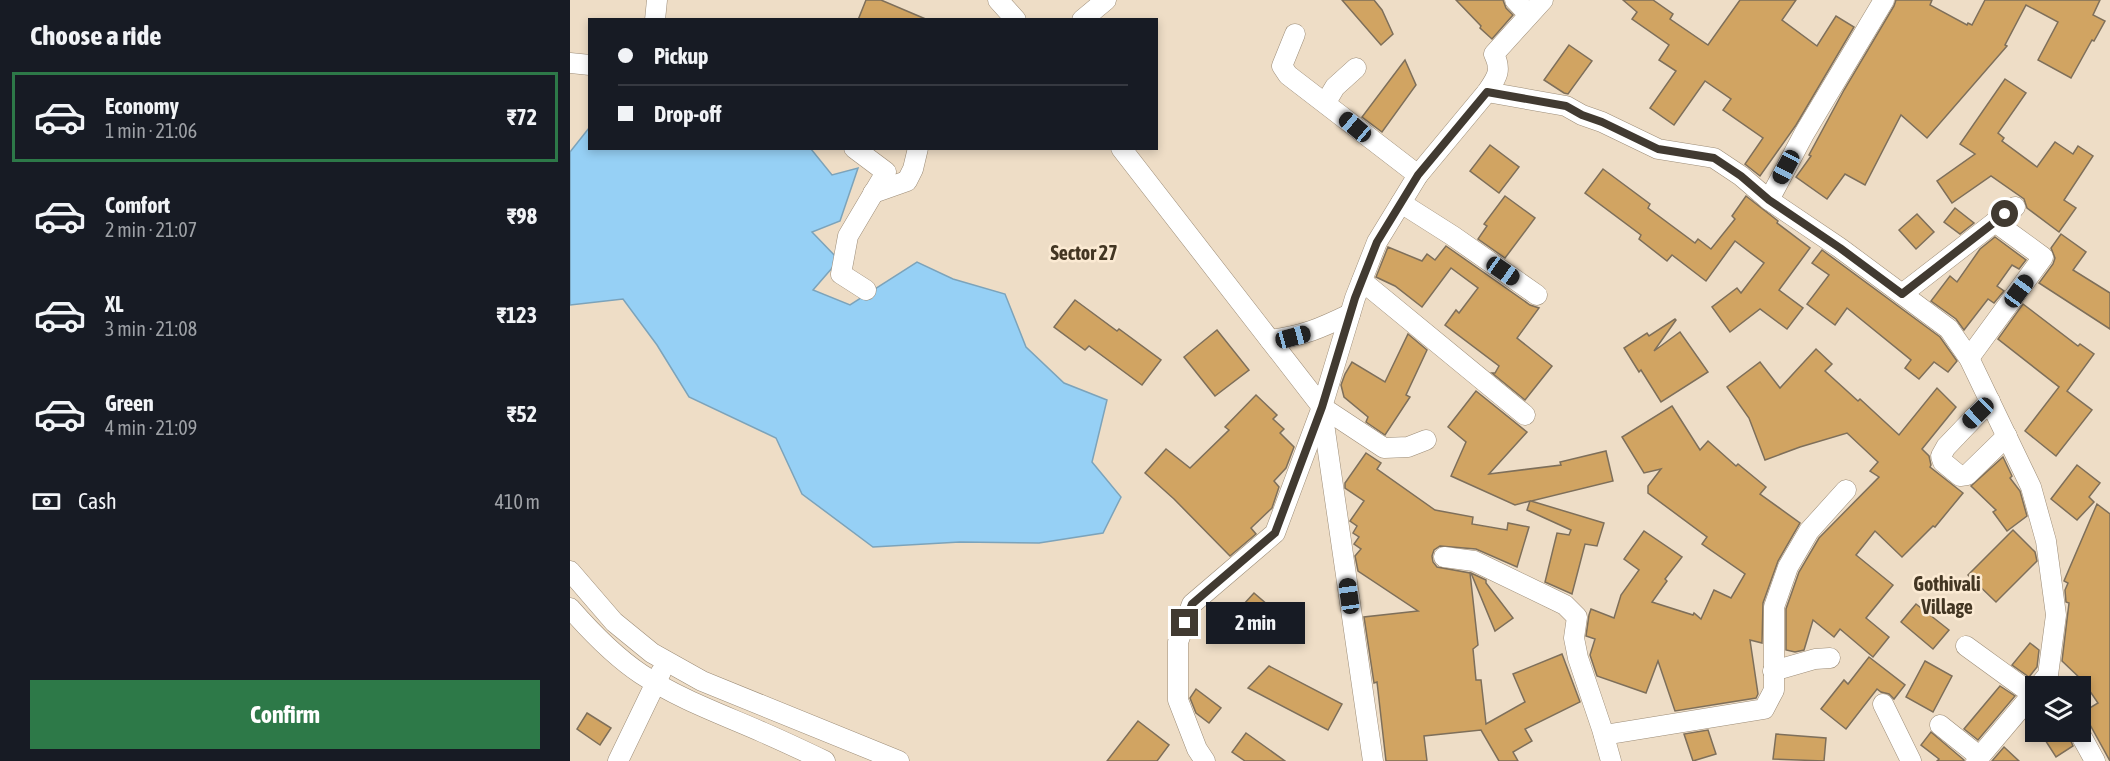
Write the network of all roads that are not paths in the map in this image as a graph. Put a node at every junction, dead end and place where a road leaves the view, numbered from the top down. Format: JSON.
{"nodes":[{"id":1,"x":657,"y":0,"type":"edge"},
{"id":2,"x":998,"y":0,"type":"edge"},
{"id":3,"x":1106,"y":0,"type":"edge"},
{"id":4,"x":1515,"y":0,"type":"edge"},
{"id":5,"x":1543,"y":0,"type":"edge"},
{"id":6,"x":1884,"y":0,"type":"edge"},
{"id":7,"x":1529,"y":15,"type":"junction"},
{"id":8,"x":655,"y":18,"type":"edge"},
{"id":9,"x":1014,"y":18,"type":"edge"},
{"id":10,"x":1084,"y":18,"type":"edge"},
{"id":11,"x":1295,"y":34,"type":"dead end"},
{"id":12,"x":570,"y":63,"type":"edge"},
{"id":13,"x":588,"y":65,"type":"edge"},
{"id":14,"x":1356,"y":68,"type":"dead end"},
{"id":15,"x":1487,"y":92,"type":"junction"},
{"id":16,"x":1326,"y":102,"type":"junction"},
{"id":17,"x":857,"y":150,"type":"edge"},
{"id":18,"x":918,"y":150,"type":"edge"},
{"id":19,"x":1123,"y":150,"type":"edge"},
{"id":20,"x":1418,"y":175,"type":"junction"},
{"id":21,"x":873,"y":193,"type":"junction"},
{"id":22,"x":1769,"y":200,"type":"junction"},
{"id":23,"x":1401,"y":203,"type":"junction"},
{"id":24,"x":2015,"y":207,"type":"dead end"},
{"id":25,"x":1995,"y":222,"type":"junction"},
{"id":26,"x":1362,"y":281,"type":"junction"},
{"id":27,"x":866,"y":290,"type":"dead end"},
{"id":28,"x":1902,"y":294,"type":"junction"},
{"id":29,"x":1537,"y":295,"type":"dead end"},
{"id":30,"x":1350,"y":314,"type":"junction"},
{"id":31,"x":1270,"y":340,"type":"junction"},
{"id":32,"x":1969,"y":358,"type":"junction"},
{"id":33,"x":1990,"y":401,"type":"junction"},
{"id":34,"x":1322,"y":407,"type":"junction"},
{"id":35,"x":1525,"y":415,"type":"dead end"},
{"id":36,"x":2007,"y":436,"type":"junction"},
{"id":37,"x":1426,"y":440,"type":"dead end"},
{"id":38,"x":1846,"y":490,"type":"dead end"},
{"id":39,"x":1444,"y":557,"type":"dead end"},
{"id":40,"x":570,"y":571,"type":"edge"},
{"id":41,"x":570,"y":608,"type":"edge"},
{"id":42,"x":1966,"y":646,"type":"dead end"},
{"id":43,"x":1830,"y":658,"type":"dead end"},
{"id":44,"x":666,"y":662,"type":"junction"},
{"id":45,"x":1773,"y":671,"type":"junction"},
{"id":46,"x":2044,"y":676,"type":"edge"},
{"id":47,"x":2025,"y":677,"type":"edge"},
{"id":48,"x":654,"y":682,"type":"junction"},
{"id":49,"x":1883,"y":704,"type":"dead end"},
{"id":50,"x":2025,"y":705,"type":"edge"},
{"id":51,"x":1941,"y":724,"type":"dead end"},
{"id":52,"x":1604,"y":735,"type":"junction"},
{"id":53,"x":2085,"y":742,"type":"edge"},
{"id":54,"x":1978,"y":759,"type":"edge"},
{"id":55,"x":618,"y":761,"type":"edge"},
{"id":56,"x":825,"y":761,"type":"edge"},
{"id":57,"x":899,"y":761,"type":"edge"},
{"id":58,"x":1204,"y":761,"type":"edge"},
{"id":59,"x":1373,"y":761,"type":"edge"},
{"id":60,"x":1611,"y":761,"type":"edge"},
{"id":61,"x":1911,"y":761,"type":"edge"},
{"id":62,"x":2095,"y":761,"type":"edge"}],
"edges":[{"from":1,"to":8,"type":"street"},
{"from":2,"to":9,"type":"street"},
{"from":3,"to":10,"type":"street"},
{"from":4,"to":7,"type":"street"},
{"from":5,"to":7,"type":"street"},
{"from":6,"to":22,"type":"street"},
{"from":7,"to":15,"type":"street"},
{"from":11,"to":16,"type":"street"},
{"from":12,"to":13,"type":"street"},
{"from":14,"to":16,"type":"street"},
{"from":15,"to":20,"type":"street"},
{"from":15,"to":22,"type":"street"},
{"from":16,"to":20,"type":"street"},
{"from":17,"to":21,"type":"street"},
{"from":18,"to":21,"type":"street"},
{"from":19,"to":31,"type":"street"},
{"from":20,"to":23,"type":"street"},
{"from":21,"to":27,"type":"street"},
{"from":22,"to":28,"type":"street"},
{"from":23,"to":26,"type":"street"},
{"from":23,"to":29,"type":"street"},
{"from":24,"to":25,"type":"street"},
{"from":25,"to":28,"type":"street"},
{"from":25,"to":32,"type":"street"},
{"from":26,"to":30,"type":"street"},
{"from":26,"to":35,"type":"street"},
{"from":28,"to":32,"type":"street"},
{"from":30,"to":31,"type":"street"},
{"from":30,"to":34,"type":"street"},
{"from":31,"to":34,"type":"street"},
{"from":32,"to":33,"type":"street"},
{"from":33,"to":36,"type":"street"},
{"from":33,"to":36,"type":"street"},
{"from":34,"to":37,"type":"street"},
{"from":34,"to":58,"type":"street"},
{"from":34,"to":59,"type":"street"},
{"from":36,"to":46,"type":"street"},
{"from":38,"to":45,"type":"street"},
{"from":39,"to":52,"type":"street"},
{"from":40,"to":44,"type":"street"},
{"from":41,"to":48,"type":"street"},
{"from":42,"to":47,"type":"street"},
{"from":43,"to":45,"type":"street"},
{"from":44,"to":48,"type":"street"},
{"from":44,"to":57,"type":"street"},
{"from":45,"to":52,"type":"street"},
{"from":48,"to":55,"type":"street"},
{"from":48,"to":56,"type":"street"},
{"from":49,"to":61,"type":"street"},
{"from":50,"to":54,"type":"street"},
{"from":51,"to":54,"type":"street"},
{"from":52,"to":60,"type":"street"},
{"from":53,"to":62,"type":"street"}]}
